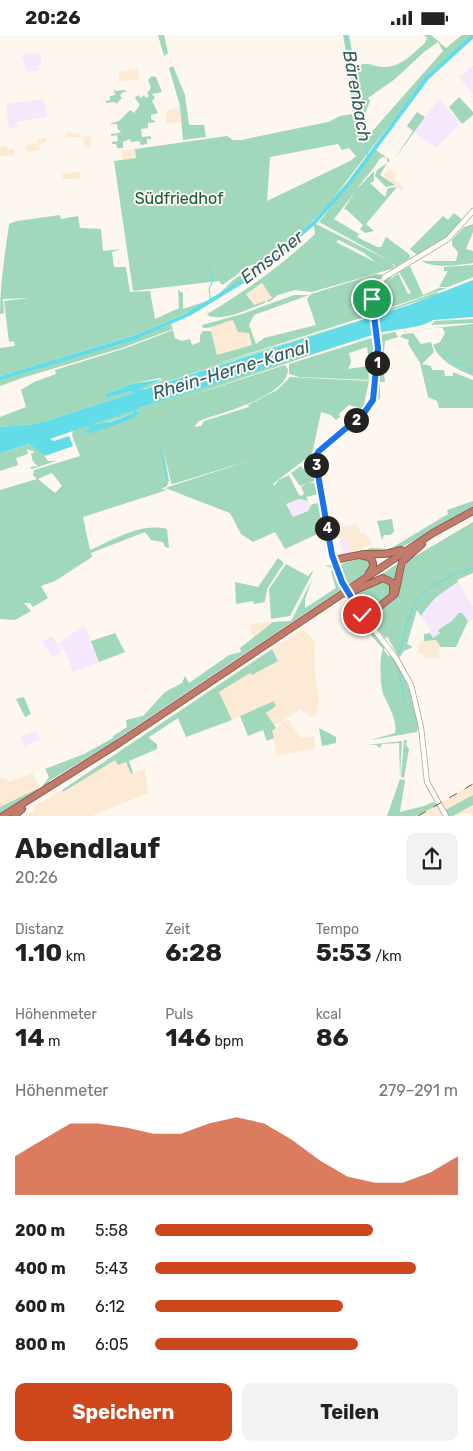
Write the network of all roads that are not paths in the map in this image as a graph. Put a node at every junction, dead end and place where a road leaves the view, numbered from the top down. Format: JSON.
{"nodes":[{"id":1,"x":473,"y":211,"type":"edge"},
{"id":2,"x":473,"y":511,"type":"edge"},
{"id":3,"x":473,"y":515,"type":"edge"},
{"id":4,"x":422,"y":542,"type":"junction"},
{"id":5,"x":334,"y":562,"type":"junction"},
{"id":6,"x":349,"y":591,"type":"junction"},
{"id":7,"x":363,"y":616,"type":"junction"},
{"id":8,"x":22,"y":807,"type":"junction"},
{"id":9,"x":2,"y":816,"type":"edge"},
{"id":10,"x":12,"y":816,"type":"edge"},
{"id":11,"x":446,"y":816,"type":"edge"}],
"edges":[{"from":1,"to":5,"type":"main road"},
{"from":2,"to":4,"type":"highway"},
{"from":3,"to":4,"type":"highway"},
{"from":4,"to":5,"type":"highway"},
{"from":4,"to":6,"type":"highway"},
{"from":4,"to":7,"type":"highway"},
{"from":5,"to":6,"type":"highway"},
{"from":5,"to":7,"type":"main road"},
{"from":6,"to":7,"type":"highway"},
{"from":6,"to":8,"type":"highway"},
{"from":7,"to":11,"type":"main road"},
{"from":8,"to":9,"type":"highway"},
{"from":8,"to":10,"type":"highway"}]}
